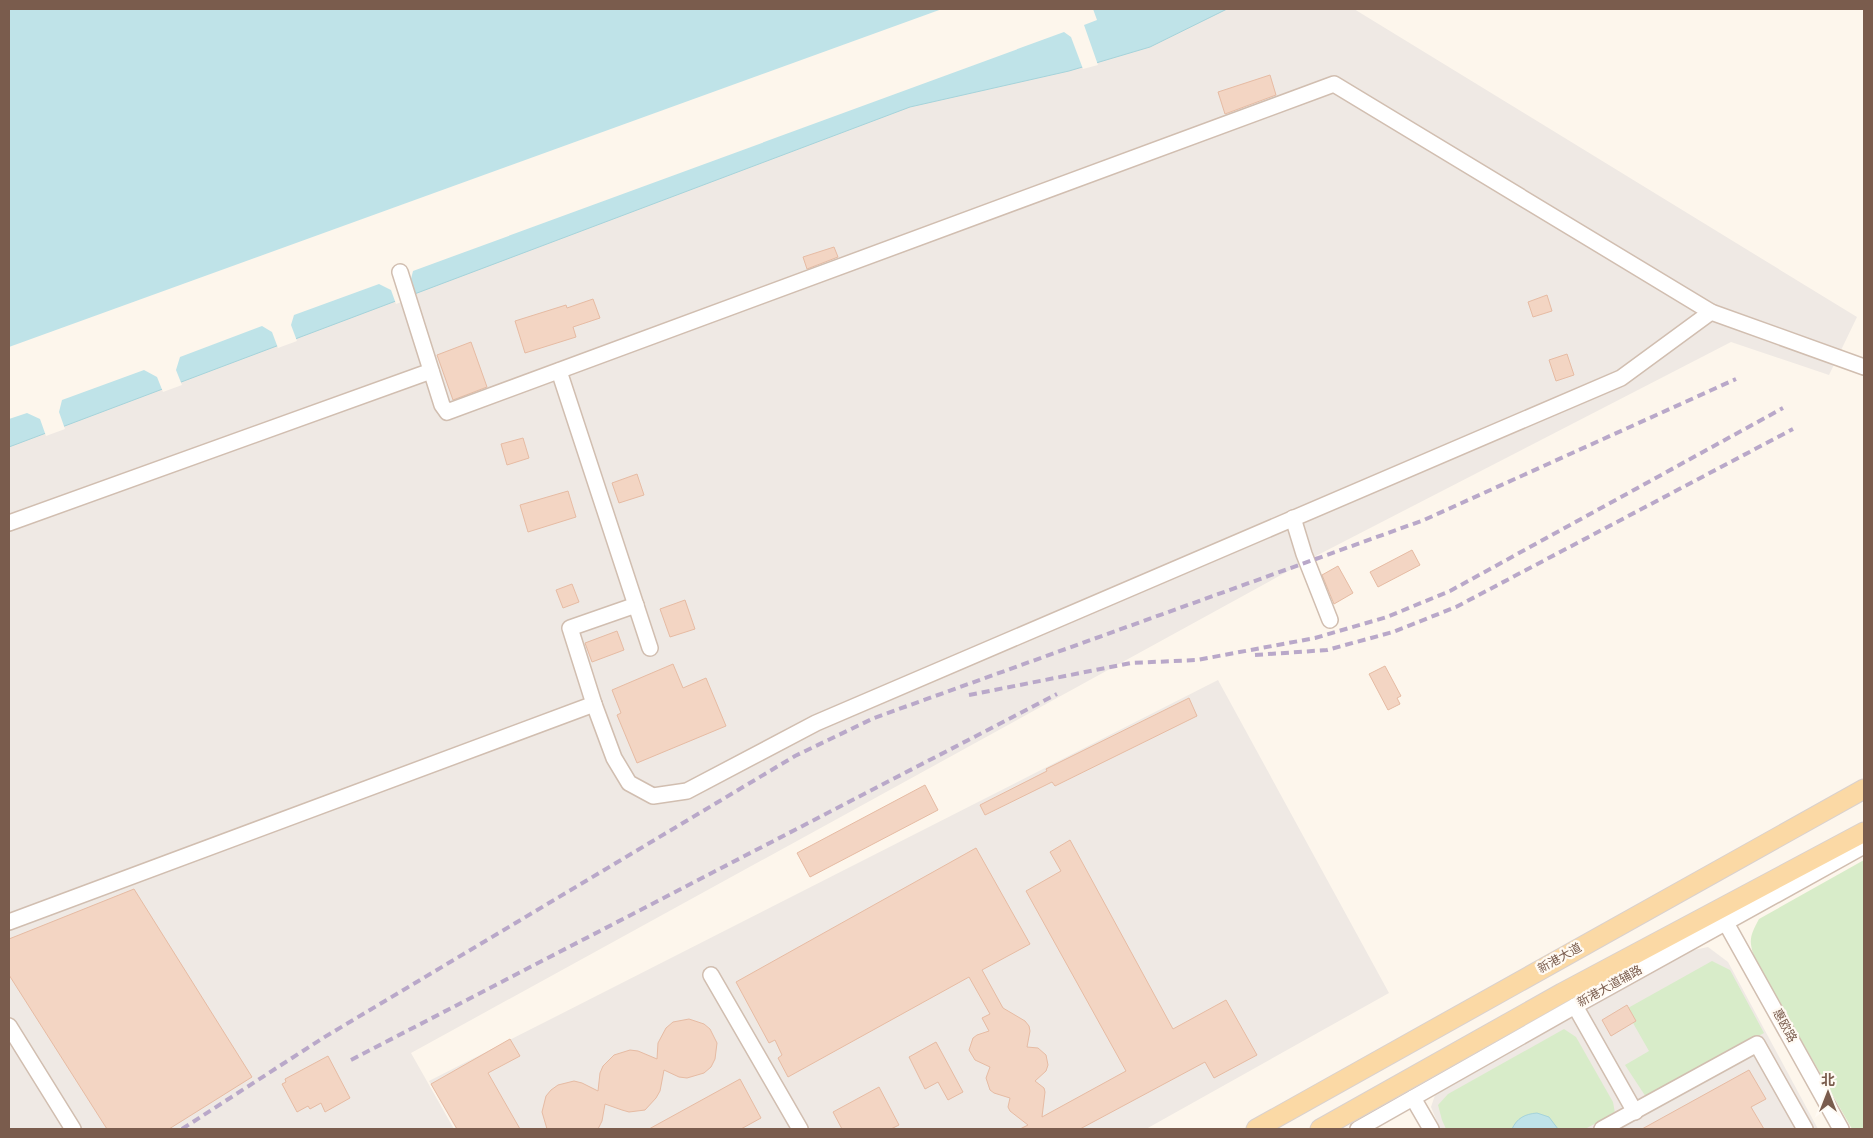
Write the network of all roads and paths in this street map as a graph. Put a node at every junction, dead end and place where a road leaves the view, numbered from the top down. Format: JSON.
{"nodes":[{"id":1,"x":400,"y":272,"type":"dead end"},
{"id":2,"x":1711,"y":312,"type":"junction"},
{"id":3,"x":1864,"y":367,"type":"edge"},
{"id":4,"x":431,"y":371,"type":"junction"},
{"id":5,"x":559,"y":371,"type":"junction"},
{"id":6,"x":1293,"y":518,"type":"junction"},
{"id":7,"x":9,"y":523,"type":"edge"},
{"id":8,"x":636,"y":605,"type":"junction"},
{"id":9,"x":1330,"y":620,"type":"dead end"},
{"id":10,"x":650,"y":648,"type":"dead end"},
{"id":11,"x":594,"y":704,"type":"junction"},
{"id":12,"x":1864,"y":789,"type":"edge"},
{"id":13,"x":1864,"y":832,"type":"edge"},
{"id":14,"x":1864,"y":846,"type":"edge"},
{"id":15,"x":9,"y":922,"type":"edge"},
{"id":16,"x":1726,"y":923,"type":"junction"},
{"id":17,"x":711,"y":975,"type":"dead end"},
{"id":18,"x":1576,"y":1006,"type":"junction"},
{"id":19,"x":9,"y":1026,"type":"edge"},
{"id":20,"x":1414,"y":1098,"type":"junction"},
{"id":21,"x":1634,"y":1112,"type":"junction"},
{"id":22,"x":73,"y":1129,"type":"edge"},
{"id":23,"x":800,"y":1129,"type":"edge"},
{"id":24,"x":1256,"y":1129,"type":"edge"},
{"id":25,"x":1320,"y":1129,"type":"edge"},
{"id":26,"x":1358,"y":1129,"type":"edge"},
{"id":27,"x":1431,"y":1129,"type":"edge"},
{"id":28,"x":1602,"y":1129,"type":"edge"},
{"id":29,"x":1805,"y":1129,"type":"edge"},
{"id":30,"x":1841,"y":1129,"type":"edge"}],
"edges":[{"from":1,"to":4,"type":"street"},
{"from":2,"to":3,"type":"street"},
{"from":2,"to":5,"type":"street"},
{"from":2,"to":6,"type":"street"},
{"from":4,"to":5,"type":"street"},
{"from":4,"to":7,"type":"street"},
{"from":5,"to":8,"type":"street"},
{"from":6,"to":9,"type":"street"},
{"from":6,"to":11,"type":"street"},
{"from":8,"to":10,"type":"street"},
{"from":8,"to":11,"type":"street"},
{"from":11,"to":15,"type":"street"},
{"from":12,"to":24,"type":"main road","name":"新港大道"},
{"from":13,"to":25,"type":"main road"},
{"from":14,"to":16,"type":"street","name":"新港大道辅路"},
{"from":16,"to":18,"type":"street","name":"新港大道辅路"},
{"from":16,"to":30,"type":"street","name":"惠欧路"},
{"from":17,"to":23,"type":"street"},
{"from":18,"to":20,"type":"street","name":"新港大道辅路"},
{"from":18,"to":21,"type":"street"},
{"from":19,"to":22,"type":"street"},
{"from":20,"to":26,"type":"street","name":"新港大道辅路"},
{"from":20,"to":27,"type":"street"},
{"from":21,"to":28,"type":"street"},
{"from":21,"to":29,"type":"street"}]}
